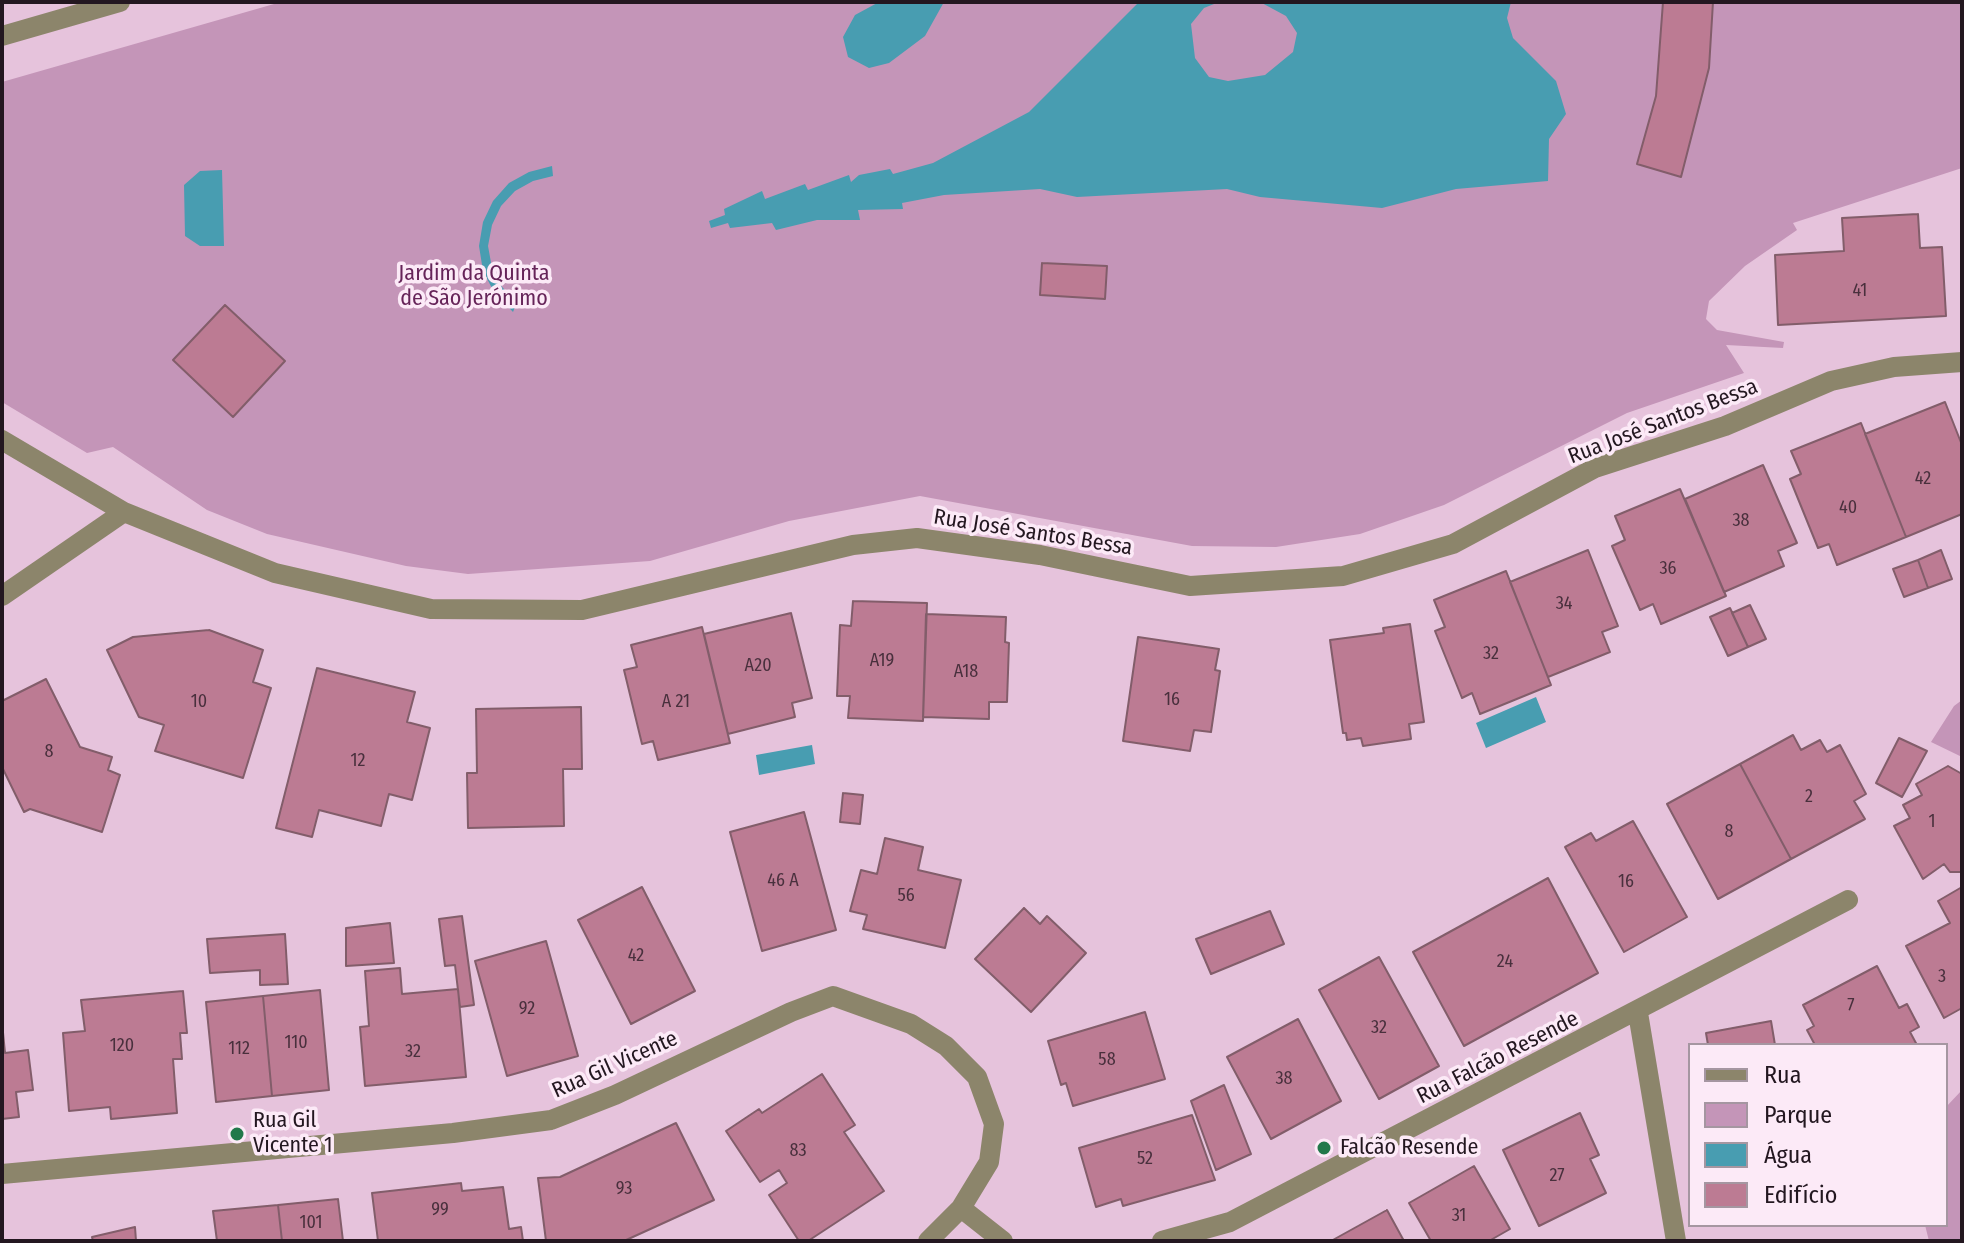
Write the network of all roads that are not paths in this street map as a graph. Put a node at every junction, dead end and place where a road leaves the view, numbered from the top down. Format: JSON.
{"nodes":[{"id":1,"x":120,"y":2,"type":"edge"},
{"id":2,"x":2,"y":36,"type":"edge"},
{"id":3,"x":1962,"y":362,"type":"edge"},
{"id":4,"x":2,"y":440,"type":"edge"},
{"id":5,"x":124,"y":512,"type":"junction"},
{"id":6,"x":2,"y":596,"type":"edge"},
{"id":7,"x":1848,"y":900,"type":"dead end"},
{"id":8,"x":1638,"y":1013,"type":"junction"},
{"id":9,"x":2,"y":1174,"type":"edge"},
{"id":10,"x":961,"y":1208,"type":"junction"},
{"id":11,"x":928,"y":1241,"type":"edge"},
{"id":12,"x":1003,"y":1241,"type":"edge"},
{"id":13,"x":1162,"y":1241,"type":"edge"},
{"id":14,"x":1676,"y":1241,"type":"edge"}],
"edges":[{"from":1,"to":2,"type":"street"},
{"from":3,"to":5,"type":"street","name":"Rua José Santos Bessa"},
{"from":4,"to":5,"type":"street","name":"Rua José Santos Bessa"},
{"from":5,"to":6,"type":"street"},
{"from":7,"to":8,"type":"street","name":"Rua Falcão Resende"},
{"from":8,"to":13,"type":"street","name":"Rua Falcão Resende"},
{"from":8,"to":14,"type":"street"},
{"from":9,"to":10,"type":"street","name":"Rua Gil Vicente"},
{"from":10,"to":11,"type":"street","name":"Rua Gil Vicente"},
{"from":10,"to":12,"type":"street"}]}
